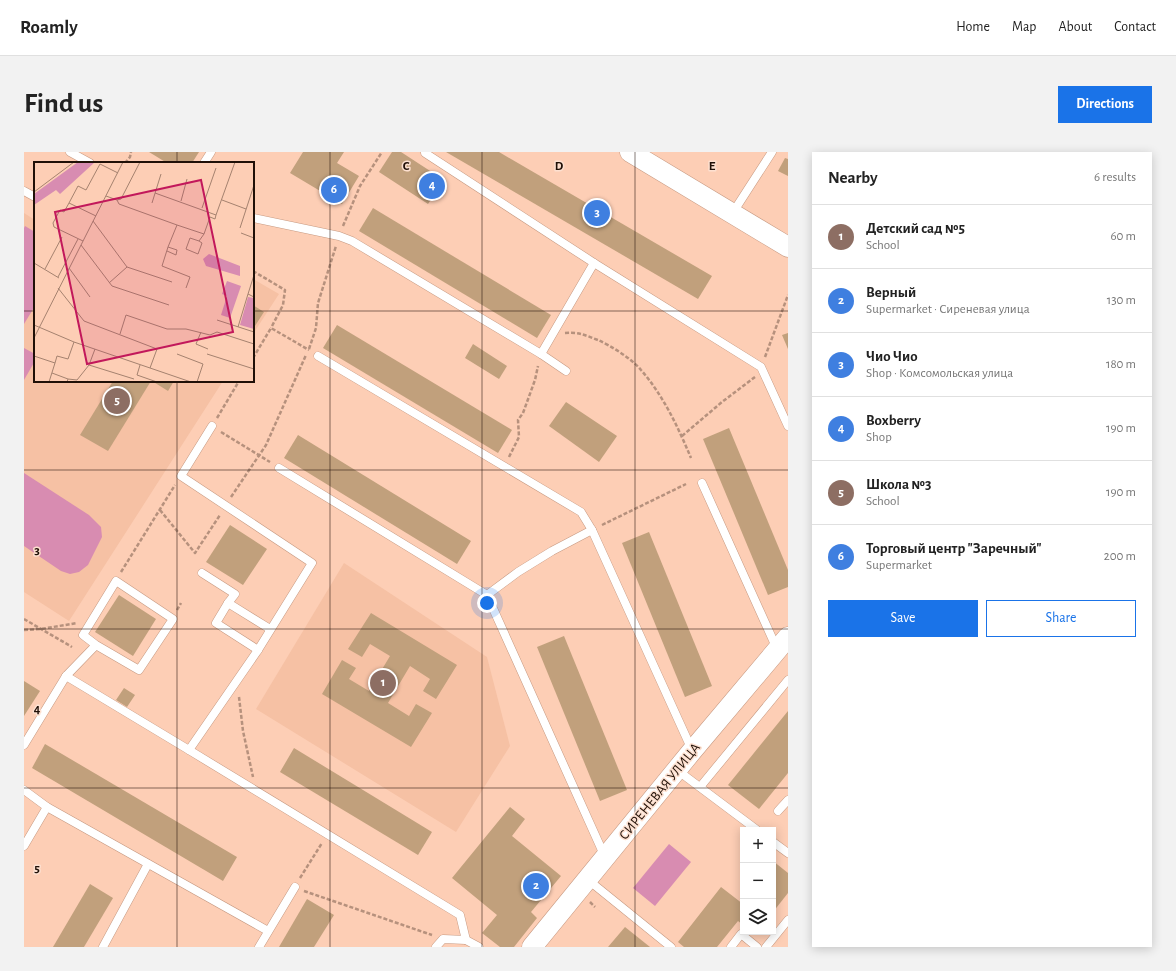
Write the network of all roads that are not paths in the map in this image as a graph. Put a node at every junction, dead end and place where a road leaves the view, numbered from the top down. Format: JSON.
{"nodes":[{"id":1,"x":70,"y":152,"type":"edge"},
{"id":2,"x":211,"y":152,"type":"edge"},
{"id":3,"x":425,"y":152,"type":"edge"},
{"id":4,"x":630,"y":152,"type":"edge"},
{"id":5,"x":772,"y":152,"type":"edge"},
{"id":6,"x":88,"y":162,"type":"edge"},
{"id":7,"x":205,"y":162,"type":"edge"},
{"id":8,"x":24,"y":190,"type":"edge"},
{"id":9,"x":34,"y":196,"type":"edge"},
{"id":10,"x":732,"y":214,"type":"junction"},
{"id":11,"x":254,"y":218,"type":"edge"},
{"id":12,"x":788,"y":247,"type":"edge"},
{"id":13,"x":594,"y":263,"type":"junction"},
{"id":14,"x":541,"y":354,"type":"junction"},
{"id":15,"x":318,"y":356,"type":"dead end"},
{"id":16,"x":566,"y":371,"type":"dead end"},
{"id":17,"x":212,"y":426,"type":"road end"},
{"id":18,"x":788,"y":426,"type":"edge"},
{"id":19,"x":278,"y":468,"type":"road end"},
{"id":20,"x":702,"y":484,"type":"dead end"},
{"id":21,"x":592,"y":530,"type":"junction"},
{"id":22,"x":202,"y":573,"type":"dead end"},
{"id":23,"x":487,"y":595,"type":"junction"},
{"id":24,"x":228,"y":603,"type":"junction"},
{"id":25,"x":270,"y":629,"type":"junction"},
{"id":26,"x":783,"y":643,"type":"edge"},
{"id":27,"x":96,"y":645,"type":"junction"},
{"id":28,"x":258,"y":650,"type":"junction"},
{"id":29,"x":66,"y":676,"type":"junction"},
{"id":30,"x":788,"y":680,"type":"edge"},
{"id":31,"x":24,"y":745,"type":"edge"},
{"id":32,"x":189,"y":750,"type":"junction"},
{"id":33,"x":692,"y":751,"type":"junction"},
{"id":34,"x":677,"y":770,"type":"junction"},
{"id":35,"x":700,"y":787,"type":"junction"},
{"id":36,"x":24,"y":790,"type":"edge"},
{"id":37,"x":788,"y":800,"type":"edge"},
{"id":38,"x":47,"y":807,"type":"junction"},
{"id":39,"x":778,"y":811,"type":"dead end"},
{"id":40,"x":753,"y":827,"type":"edge"},
{"id":41,"x":776,"y":844,"type":"edge"},
{"id":42,"x":24,"y":846,"type":"edge"},
{"id":43,"x":788,"y":854,"type":"edge"},
{"id":44,"x":605,"y":857,"type":"junction"},
{"id":45,"x":148,"y":864,"type":"junction"},
{"id":46,"x":587,"y":879,"type":"junction"},
{"id":47,"x":295,"y":887,"type":"road end"},
{"id":48,"x":788,"y":920,"type":"edge"},
{"id":49,"x":268,"y":931,"type":"junction"},
{"id":50,"x":466,"y":940,"type":"junction"},
{"id":51,"x":103,"y":947,"type":"edge"},
{"id":52,"x":259,"y":947,"type":"edge"},
{"id":53,"x":436,"y":947,"type":"edge"},
{"id":54,"x":479,"y":947,"type":"edge"},
{"id":55,"x":532,"y":947,"type":"edge"},
{"id":56,"x":670,"y":947,"type":"edge"},
{"id":57,"x":730,"y":947,"type":"edge"},
{"id":58,"x":756,"y":947,"type":"edge"},
{"id":59,"x":766,"y":947,"type":"edge"}],
"edges":[{"from":1,"to":6,"type":"lane"},
{"from":2,"to":7,"type":"lane"},
{"from":3,"to":13,"type":"lane"},
{"from":4,"to":10,"type":"street"},
{"from":5,"to":10,"type":"lane"},
{"from":8,"to":9,"type":"lane"},
{"from":10,"to":12,"type":"street"},
{"from":11,"to":14,"type":"lane"},
{"from":13,"to":14,"type":"lane"},
{"from":13,"to":18,"type":"lane"},
{"from":14,"to":16,"type":"lane"},
{"from":15,"to":21,"type":"lane"},
{"from":17,"to":25,"type":"lane"},
{"from":19,"to":23,"type":"lane"},
{"from":20,"to":26,"type":"lane"},
{"from":21,"to":23,"type":"lane"},
{"from":21,"to":33,"type":"lane"},
{"from":22,"to":24,"type":"lane"},
{"from":23,"to":44,"type":"lane"},
{"from":24,"to":25,"type":"lane"},
{"from":24,"to":28,"type":"lane"},
{"from":25,"to":28,"type":"lane"},
{"from":26,"to":33,"type":"street","name":"СИРЕНЕВАЯ УЛИЦА"},
{"from":27,"to":27,"type":"lane"},
{"from":27,"to":29,"type":"lane"},
{"from":28,"to":32,"type":"lane"},
{"from":29,"to":31,"type":"lane"},
{"from":29,"to":32,"type":"lane"},
{"from":30,"to":35,"type":"lane"},
{"from":32,"to":50,"type":"lane"},
{"from":33,"to":34,"type":"street","name":"СИРЕНЕВАЯ УЛИЦА"},
{"from":34,"to":35,"type":"lane"},
{"from":34,"to":44,"type":"street","name":"СИРЕНЕВАЯ УЛИЦА"},
{"from":35,"to":40,"type":"lane"},
{"from":36,"to":38,"type":"lane"},
{"from":37,"to":39,"type":"lane"},
{"from":38,"to":42,"type":"lane"},
{"from":38,"to":45,"type":"lane"},
{"from":41,"to":43,"type":"lane"},
{"from":44,"to":46,"type":"street","name":"СИРЕНЕВАЯ УЛИЦА"},
{"from":45,"to":49,"type":"lane"},
{"from":45,"to":51,"type":"lane"},
{"from":46,"to":55,"type":"street","name":"СИРЕНЕВАЯ УЛИЦА"},
{"from":46,"to":56,"type":"lane"},
{"from":47,"to":49,"type":"lane"},
{"from":48,"to":59,"type":"lane"},
{"from":49,"to":52,"type":"lane"},
{"from":50,"to":53,"type":"lane"},
{"from":50,"to":54,"type":"lane"},
{"from":57,"to":58,"type":"lane"}]}
